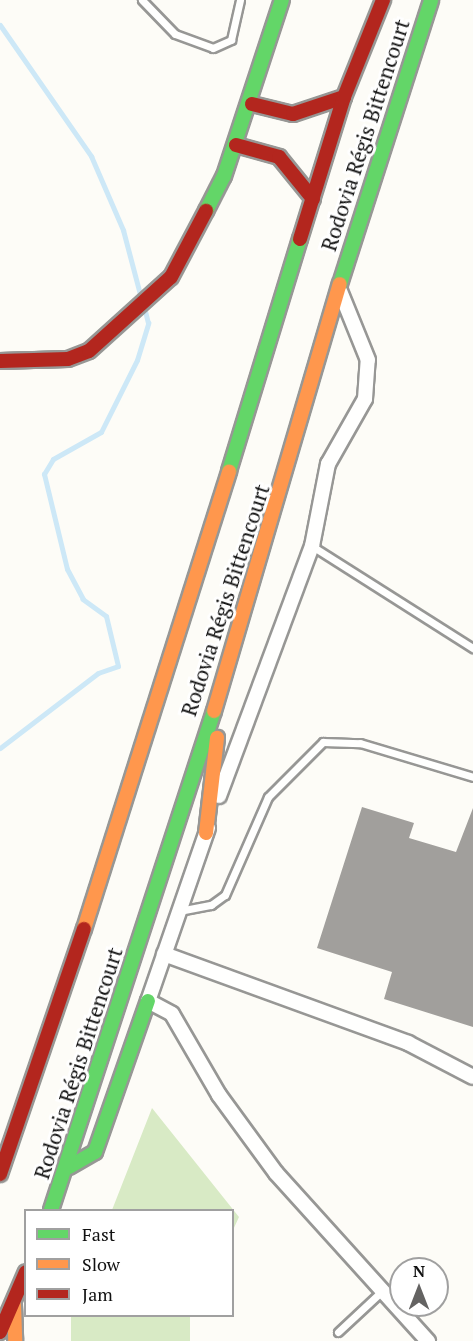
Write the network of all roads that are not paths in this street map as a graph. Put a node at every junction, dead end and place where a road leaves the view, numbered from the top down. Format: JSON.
{"nodes":[{"id":1,"x":142,"y":0,"type":"edge"},
{"id":2,"x":240,"y":0,"type":"edge"},
{"id":3,"x":282,"y":0,"type":"edge"},
{"id":4,"x":383,"y":0,"type":"edge"},
{"id":5,"x":431,"y":0,"type":"edge"},
{"id":6,"x":344,"y":97,"type":"junction"},
{"id":7,"x":252,"y":104,"type":"junction"},
{"id":8,"x":236,"y":145,"type":"junction"},
{"id":9,"x":313,"y":199,"type":"junction"},
{"id":10,"x":338,"y":287,"type":"junction"},
{"id":11,"x":0,"y":361,"type":"edge"},
{"id":12,"x":312,"y":546,"type":"junction"},
{"id":13,"x":252,"y":594,"type":"junction"},
{"id":14,"x":473,"y":648,"type":"edge"},
{"id":15,"x":473,"y":777,"type":"edge"},
{"id":16,"x":206,"y":833,"type":"junction"},
{"id":17,"x":179,"y":911,"type":"junction"},
{"id":18,"x":164,"y":954,"type":"junction"},
{"id":19,"x":148,"y":1000,"type":"junction"},
{"id":20,"x":473,"y":1077,"type":"edge"},
{"id":21,"x":69,"y":1167,"type":"junction"},
{"id":22,"x":0,"y":1174,"type":"edge"},
{"id":23,"x":51,"y":1209,"type":"edge"},
{"id":24,"x":24,"y":1277,"type":"edge"},
{"id":25,"x":382,"y":1291,"type":"junction"},
{"id":26,"x":14,"y":1301,"type":"junction"},
{"id":27,"x":0,"y":1332,"type":"edge"},
{"id":28,"x":338,"y":1332,"type":"dead end"},
{"id":29,"x":15,"y":1341,"type":"edge"},
{"id":30,"x":428,"y":1341,"type":"edge"}],
"edges":[{"from":1,"to":2,"type":"lane"},
{"from":3,"to":7,"type":"main road"},
{"from":4,"to":6,"type":"main road","name":"Rodovia Régis Bittencourt"},
{"from":5,"to":10,"type":"main road","name":"Rodovia Régis Bittencourt"},
{"from":6,"to":7,"type":"main road"},
{"from":6,"to":9,"type":"main road","name":"Rodovia Régis Bittencourt"},
{"from":7,"to":8,"type":"main road"},
{"from":8,"to":9,"type":"main road"},
{"from":8,"to":11,"type":"main road"},
{"from":9,"to":22,"type":"main road","name":"Rodovia Régis Bittencourt"},
{"from":10,"to":12,"type":"street"},
{"from":10,"to":13,"type":"main road","name":"Rodovia Régis Bittencourt"},
{"from":12,"to":14,"type":"lane"},
{"from":12,"to":16,"type":"street"},
{"from":13,"to":16,"type":"main road"},
{"from":13,"to":21,"type":"main road","name":"Rodovia Régis Bittencourt"},
{"from":15,"to":17,"type":"lane"},
{"from":16,"to":17,"type":"street"},
{"from":17,"to":18,"type":"street"},
{"from":18,"to":19,"type":"street"},
{"from":18,"to":20,"type":"street"},
{"from":19,"to":21,"type":"main road"},
{"from":19,"to":25,"type":"street"},
{"from":21,"to":23,"type":"main road","name":"Rodovia Régis Bittencourt"},
{"from":24,"to":26,"type":"main road"},
{"from":25,"to":28,"type":"lane"},
{"from":25,"to":30,"type":"street"},
{"from":26,"to":27,"type":"main road"},
{"from":26,"to":29,"type":"main road"}]}
